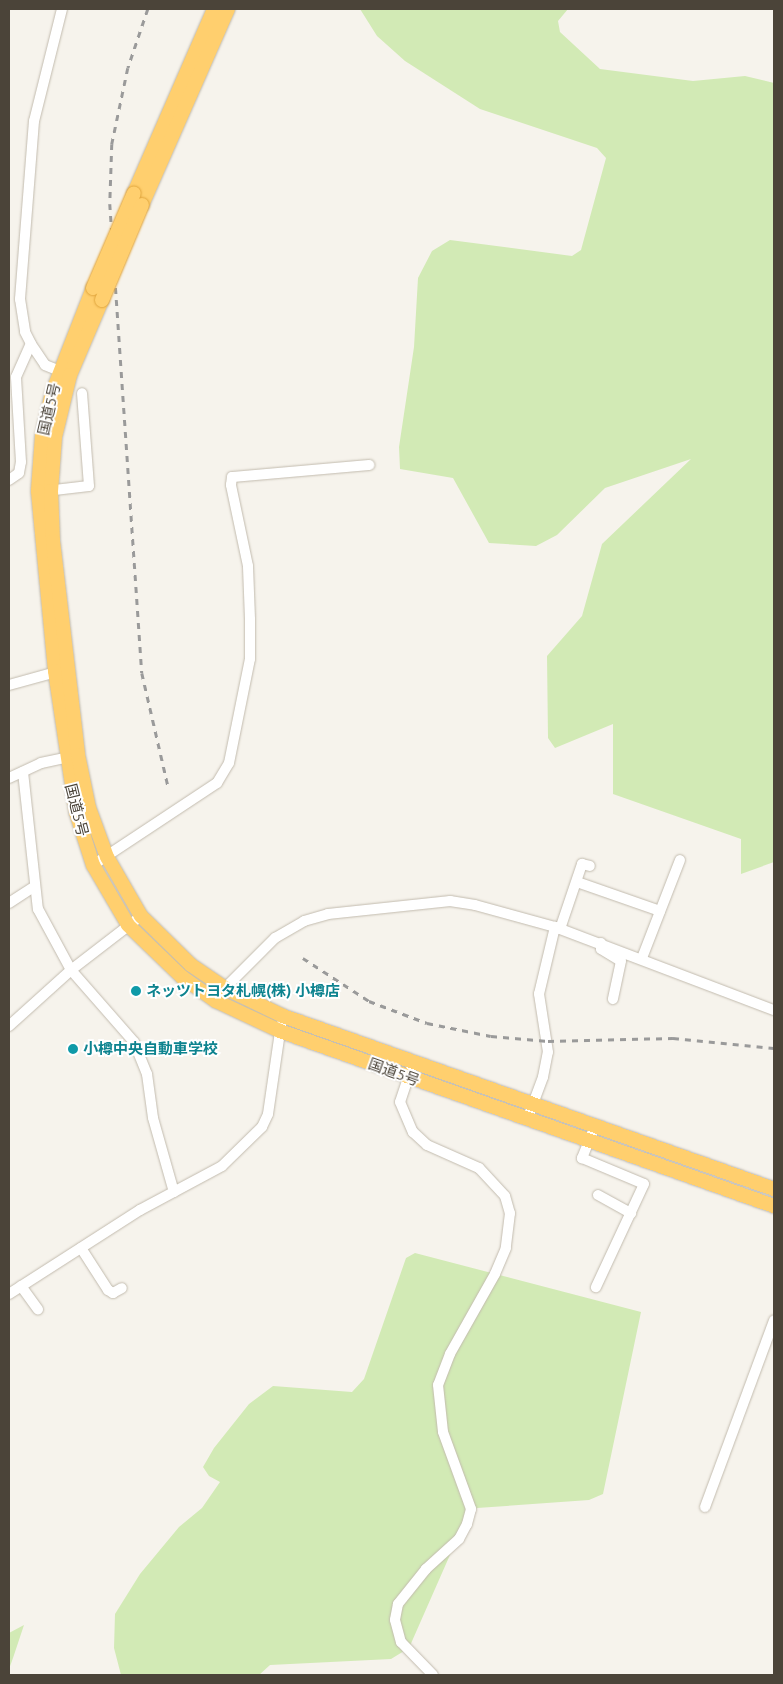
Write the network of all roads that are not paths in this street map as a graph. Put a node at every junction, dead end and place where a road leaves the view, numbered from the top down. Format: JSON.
{"nodes":[{"id":1,"x":62,"y":9,"type":"edge"},
{"id":2,"x":214,"y":9,"type":"edge"},
{"id":3,"x":228,"y":9,"type":"edge"},
{"id":4,"x":31,"y":344,"type":"junction"},
{"id":5,"x":64,"y":373,"type":"junction"},
{"id":6,"x":12,"y":377,"type":"edge"},
{"id":7,"x":82,"y":393,"type":"dead end"},
{"id":8,"x":369,"y":465,"type":"dead end"},
{"id":9,"x":9,"y":480,"type":"edge"},
{"id":10,"x":44,"y":491,"type":"junction"},
{"id":11,"x":62,"y":670,"type":"junction"},
{"id":12,"x":9,"y":685,"type":"edge"},
{"id":13,"x":72,"y":756,"type":"junction"},
{"id":14,"x":23,"y":772,"type":"junction"},
{"id":15,"x":9,"y":778,"type":"edge"},
{"id":16,"x":107,"y":857,"type":"junction"},
{"id":17,"x":680,"y":860,"type":"dead end"},
{"id":18,"x":93,"y":865,"type":"junction"},
{"id":19,"x":590,"y":866,"type":"dead end"},
{"id":20,"x":576,"y":882,"type":"junction"},
{"id":21,"x":34,"y":887,"type":"junction"},
{"id":22,"x":9,"y":902,"type":"edge"},
{"id":23,"x":660,"y":911,"type":"junction"},
{"id":24,"x":141,"y":916,"type":"junction"},
{"id":25,"x":128,"y":925,"type":"junction"},
{"id":26,"x":558,"y":928,"type":"junction"},
{"id":27,"x":601,"y":942,"type":"junction"},
{"id":28,"x":642,"y":958,"type":"junction"},
{"id":29,"x":71,"y":970,"type":"junction"},
{"id":30,"x":225,"y":988,"type":"junction"},
{"id":31,"x":613,"y":999,"type":"dead end"},
{"id":32,"x":774,"y":1010,"type":"edge"},
{"id":33,"x":283,"y":1016,"type":"junction"},
{"id":34,"x":9,"y":1026,"type":"edge"},
{"id":35,"x":280,"y":1031,"type":"junction"},
{"id":36,"x":413,"y":1063,"type":"junction"},
{"id":37,"x":408,"y":1077,"type":"junction"},
{"id":38,"x":532,"y":1105,"type":"junction"},
{"id":39,"x":527,"y":1120,"type":"junction"},
{"id":40,"x":595,"y":1126,"type":"junction"},
{"id":41,"x":590,"y":1141,"type":"junction"},
{"id":42,"x":774,"y":1189,"type":"edge"},
{"id":43,"x":174,"y":1192,"type":"junction"},
{"id":44,"x":598,"y":1195,"type":"dead end"},
{"id":45,"x":774,"y":1206,"type":"edge"},
{"id":46,"x":631,"y":1213,"type":"junction"},
{"id":47,"x":81,"y":1248,"type":"junction"},
{"id":48,"x":596,"y":1287,"type":"dead end"},
{"id":49,"x":122,"y":1288,"type":"dead end"},
{"id":50,"x":13,"y":1289,"type":"edge"},
{"id":51,"x":38,"y":1309,"type":"dead end"},
{"id":52,"x":774,"y":1320,"type":"edge"},
{"id":53,"x":771,"y":1336,"type":"edge"},
{"id":54,"x":705,"y":1507,"type":"dead end"},
{"id":55,"x":433,"y":1675,"type":"edge"}],
"edges":[{"from":1,"to":4,"type":"street"},
{"from":2,"to":5,"type":"highway","name":"国道5号","bridge":true},
{"from":3,"to":5,"type":"highway","name":"国道5号","bridge":true},
{"from":4,"to":5,"type":"street"},
{"from":4,"to":6,"type":"street"},
{"from":5,"to":10,"type":"highway","name":"国道5号"},
{"from":6,"to":9,"type":"street"},
{"from":7,"to":10,"type":"street"},
{"from":8,"to":16,"type":"street"},
{"from":10,"to":11,"type":"highway","name":"国道5号"},
{"from":11,"to":12,"type":"street"},
{"from":11,"to":13,"type":"highway","name":"国道5号"},
{"from":13,"to":14,"type":"street"},
{"from":13,"to":16,"type":"highway","name":"国道5号"},
{"from":13,"to":18,"type":"highway","name":"国道5号"},
{"from":14,"to":15,"type":"street"},
{"from":14,"to":21,"type":"street"},
{"from":16,"to":18,"type":"street"},
{"from":16,"to":24,"type":"highway","name":"国道5号"},
{"from":17,"to":23,"type":"street"},
{"from":18,"to":25,"type":"highway","name":"国道5号"},
{"from":19,"to":20,"type":"street"},
{"from":20,"to":23,"type":"street"},
{"from":20,"to":26,"type":"street"},
{"from":21,"to":22,"type":"street"},
{"from":21,"to":29,"type":"street"},
{"from":23,"to":28,"type":"street"},
{"from":24,"to":25,"type":"street"},
{"from":24,"to":30,"type":"highway","name":"国道5号"},
{"from":25,"to":29,"type":"street"},
{"from":25,"to":35,"type":"highway","name":"国道5号"},
{"from":26,"to":27,"type":"street"},
{"from":26,"to":30,"type":"street"},
{"from":26,"to":38,"type":"street"},
{"from":27,"to":28,"type":"street"},
{"from":27,"to":31,"type":"street"},
{"from":28,"to":32,"type":"street"},
{"from":29,"to":34,"type":"street"},
{"from":29,"to":43,"type":"street"},
{"from":30,"to":33,"type":"highway","name":"国道5号"},
{"from":33,"to":35,"type":"street"},
{"from":33,"to":36,"type":"highway","name":"国道5号"},
{"from":35,"to":37,"type":"highway","name":"国道5号"},
{"from":35,"to":43,"type":"street"},
{"from":36,"to":37,"type":"street"},
{"from":36,"to":38,"type":"highway","name":"国道5号"},
{"from":37,"to":39,"type":"highway","name":"国道5号"},
{"from":37,"to":55,"type":"street"},
{"from":38,"to":39,"type":"street"},
{"from":38,"to":40,"type":"highway","name":"国道5号"},
{"from":39,"to":41,"type":"highway","name":"国道5号"},
{"from":40,"to":41,"type":"street"},
{"from":40,"to":42,"type":"highway","name":"国道5号"},
{"from":41,"to":45,"type":"highway","name":"国道5号"},
{"from":41,"to":46,"type":"street"},
{"from":43,"to":47,"type":"street"},
{"from":44,"to":46,"type":"street"},
{"from":46,"to":48,"type":"street"},
{"from":47,"to":49,"type":"street"},
{"from":47,"to":50,"type":"street"},
{"from":50,"to":51,"type":"street"},
{"from":52,"to":53,"type":"street"},
{"from":53,"to":54,"type":"street"}]}
